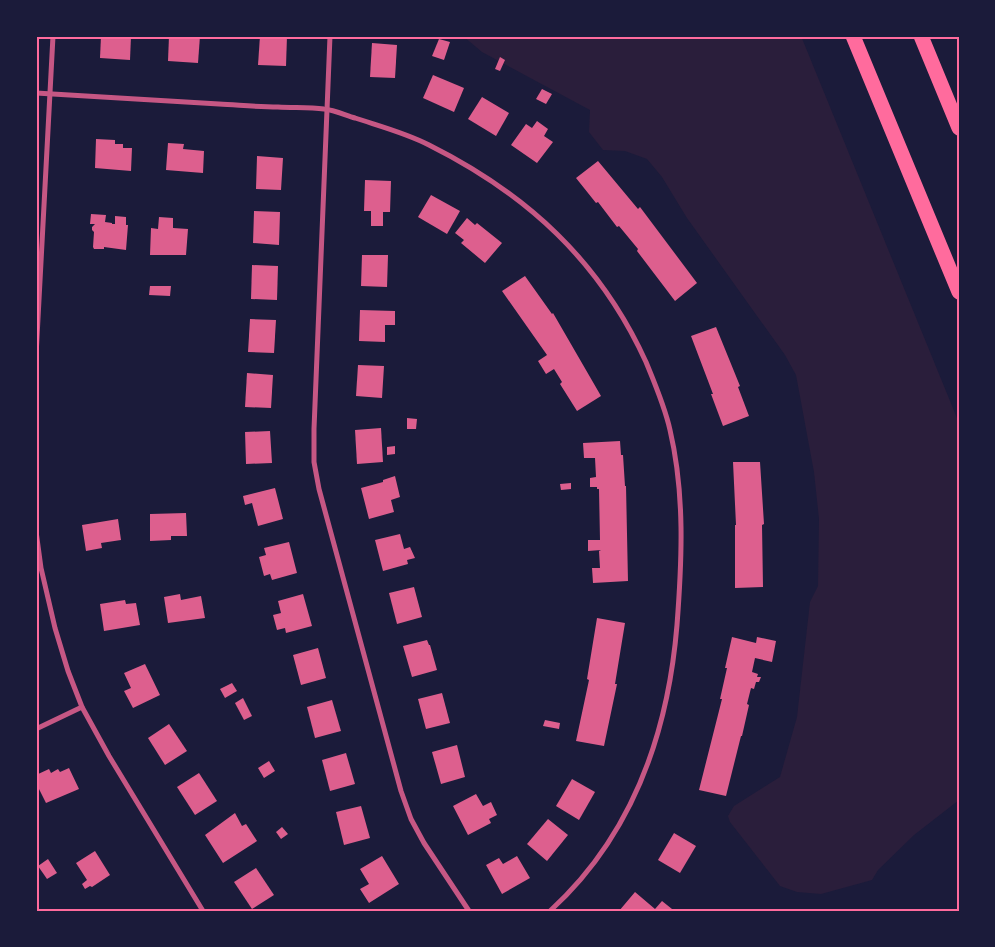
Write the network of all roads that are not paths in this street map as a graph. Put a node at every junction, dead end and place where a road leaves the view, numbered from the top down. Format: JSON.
{"nodes":[{"id":1,"x":53,"y":36,"type":"edge"},
{"id":2,"x":330,"y":36,"type":"edge"},
{"id":3,"x":853,"y":36,"type":"edge"},
{"id":4,"x":921,"y":36,"type":"edge"},
{"id":5,"x":36,"y":93,"type":"edge"},
{"id":6,"x":51,"y":94,"type":"junction"},
{"id":7,"x":326,"y":109,"type":"junction"},
{"id":8,"x":959,"y":128,"type":"edge"},
{"id":9,"x":959,"y":292,"type":"edge"},
{"id":10,"x":36,"y":356,"type":"edge"},
{"id":11,"x":36,"y":532,"type":"edge"},
{"id":12,"x":82,"y":707,"type":"junction"},
{"id":13,"x":36,"y":729,"type":"edge"},
{"id":14,"x":203,"y":911,"type":"edge"},
{"id":15,"x":469,"y":911,"type":"edge"},
{"id":16,"x":550,"y":911,"type":"edge"}],
"edges":[{"from":1,"to":6,"type":"street"},
{"from":2,"to":7,"type":"street"},
{"from":3,"to":9,"type":"highway"},
{"from":4,"to":8,"type":"highway"},
{"from":5,"to":6,"type":"street"},
{"from":6,"to":7,"type":"street"},
{"from":6,"to":10,"type":"street"},
{"from":7,"to":15,"type":"street"},
{"from":7,"to":16,"type":"street"},
{"from":11,"to":12,"type":"street"},
{"from":12,"to":13,"type":"street"},
{"from":12,"to":14,"type":"street"}]}
